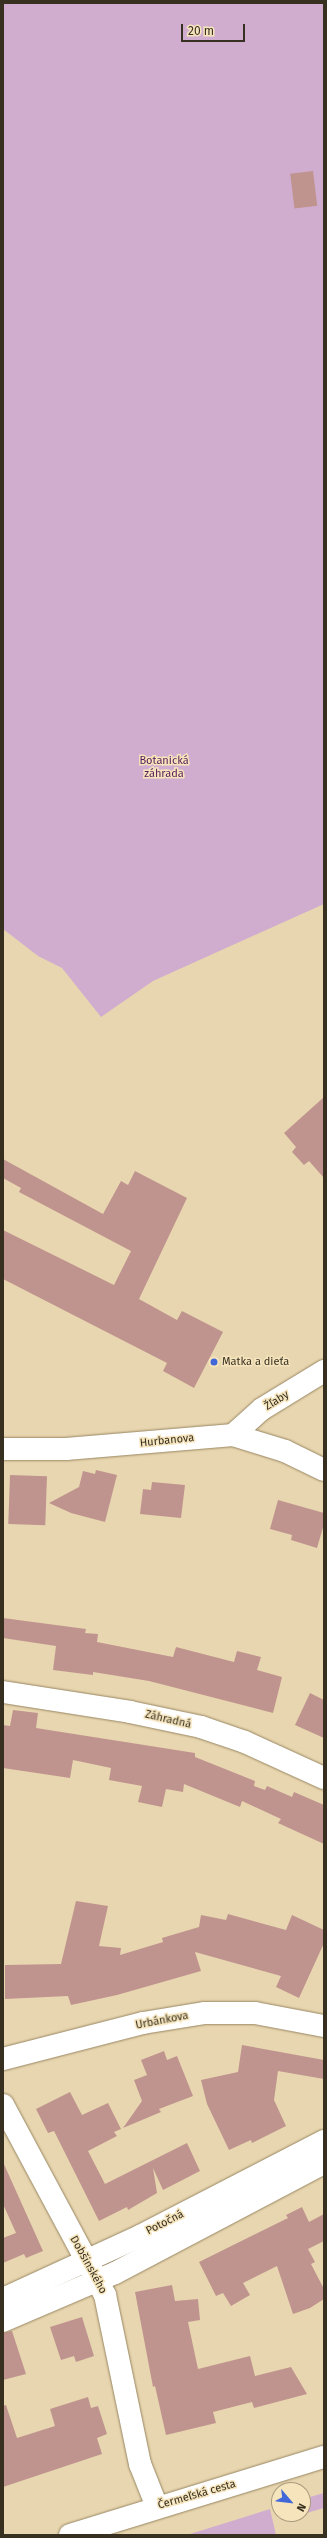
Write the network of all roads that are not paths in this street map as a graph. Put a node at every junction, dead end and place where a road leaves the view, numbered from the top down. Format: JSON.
{"nodes":[{"id":1,"x":324,"y":1371,"type":"edge"},
{"id":2,"x":233,"y":1435,"type":"junction"},
{"id":3,"x":3,"y":1449,"type":"edge"},
{"id":4,"x":324,"y":1470,"type":"edge"},
{"id":5,"x":3,"y":1692,"type":"edge"},
{"id":6,"x":324,"y":1778,"type":"edge"},
{"id":7,"x":324,"y":2026,"type":"edge"},
{"id":8,"x":3,"y":2059,"type":"edge"},
{"id":9,"x":3,"y":2105,"type":"edge"},
{"id":10,"x":324,"y":2141,"type":"edge"},
{"id":11,"x":324,"y":2163,"type":"edge"},
{"id":12,"x":86,"y":2262,"type":"junction"},
{"id":13,"x":97,"y":2281,"type":"junction"},
{"id":14,"x":3,"y":2299,"type":"edge"},
{"id":15,"x":3,"y":2321,"type":"edge"},
{"id":16,"x":324,"y":2457,"type":"edge"},
{"id":17,"x":157,"y":2507,"type":"junction"},
{"id":18,"x":70,"y":2535,"type":"edge"}],
"edges":[{"from":1,"to":2,"type":"street","name":"Žľaby"},
{"from":2,"to":3,"type":"street","name":"Hurbanova"},
{"from":2,"to":4,"type":"street","name":"Hurbanova"},
{"from":5,"to":6,"type":"street","name":"Záhradná"},
{"from":7,"to":8,"type":"street","name":"Urbánkova"},
{"from":9,"to":12,"type":"street","name":"Dobšinského"},
{"from":10,"to":12,"type":"street","name":"Potočná"},
{"from":11,"to":13,"type":"street","name":"Potočná"},
{"from":12,"to":13,"type":"street","name":"Dobšinského"},
{"from":12,"to":14,"type":"street","name":"Potočná"},
{"from":13,"to":15,"type":"street","name":"Potočná"},
{"from":13,"to":17,"type":"street","name":"Dobšinského"},
{"from":16,"to":17,"type":"street","name":"Čermeľská cesta"},
{"from":17,"to":18,"type":"street","name":"Čermeľská cesta"}]}
